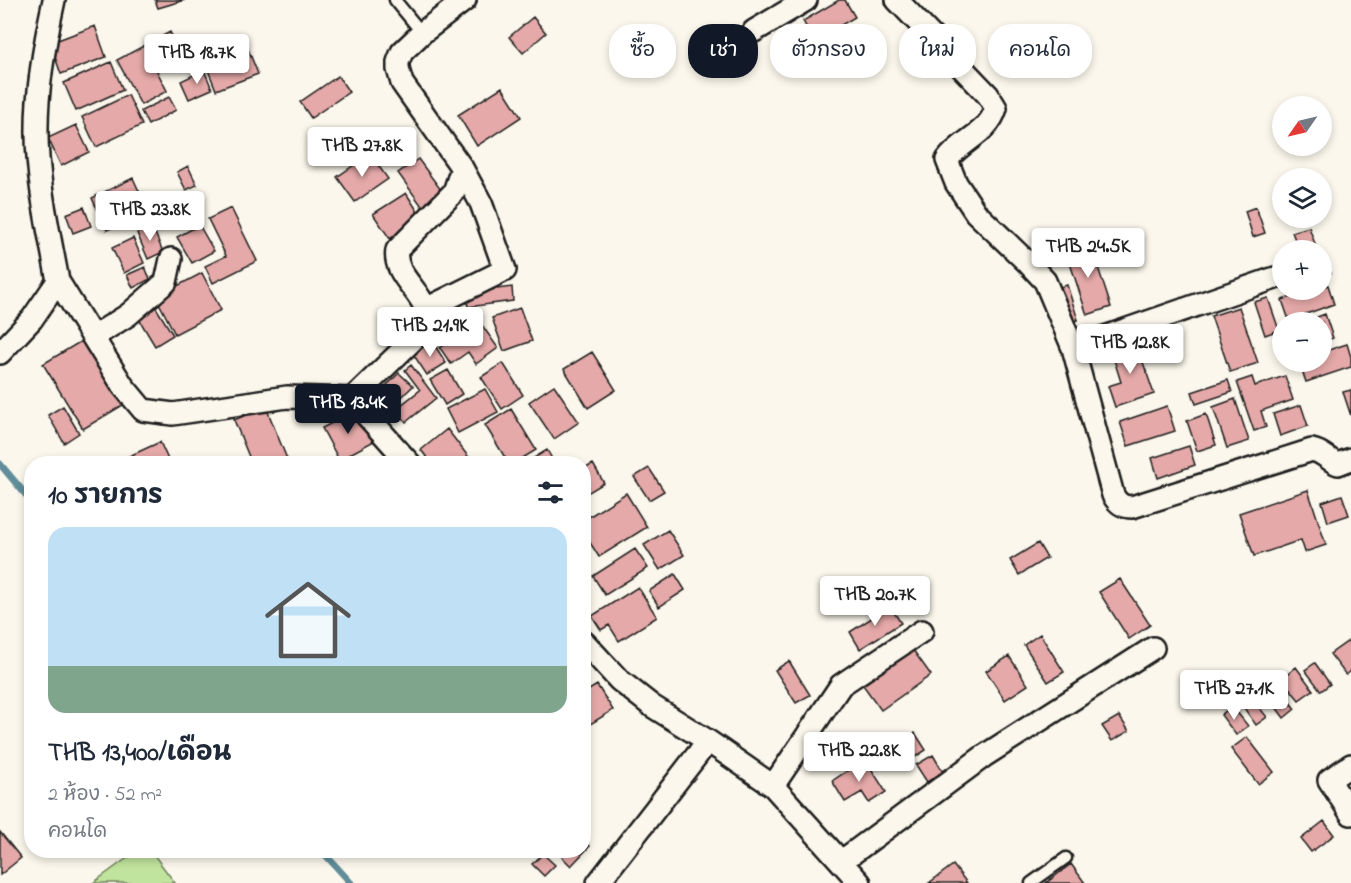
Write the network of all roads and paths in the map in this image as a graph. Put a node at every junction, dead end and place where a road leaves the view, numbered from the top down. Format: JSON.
{"nodes":[{"id":1,"x":54,"y":0,"type":"edge"},
{"id":2,"x":395,"y":0,"type":"edge"},
{"id":3,"x":465,"y":0,"type":"edge"},
{"id":4,"x":806,"y":0,"type":"edge"},
{"id":5,"x":897,"y":0,"type":"edge"},
{"id":6,"x":758,"y":29,"type":"edge"},
{"id":7,"x":422,"y":33,"type":"junction"},
{"id":8,"x":462,"y":168,"type":"junction"},
{"id":9,"x":171,"y":259,"type":"dead end"},
{"id":10,"x":1272,"y":279,"type":"edge"},
{"id":11,"x":58,"y":281,"type":"junction"},
{"id":12,"x":426,"y":309,"type":"junction"},
{"id":13,"x":93,"y":337,"type":"junction"},
{"id":14,"x":1073,"y":348,"type":"junction"},
{"id":15,"x":0,"y":352,"type":"edge"},
{"id":16,"x":352,"y":399,"type":"junction"},
{"id":17,"x":403,"y":456,"type":"edge"},
{"id":18,"x":1351,"y":459,"type":"edge"},
{"id":19,"x":921,"y":632,"type":"dead end"},
{"id":20,"x":1153,"y":648,"type":"dead end"},
{"id":21,"x":591,"y":650,"type":"edge"},
{"id":22,"x":708,"y":741,"type":"junction"},
{"id":23,"x":1351,"y":765,"type":"edge"},
{"id":24,"x":773,"y":786,"type":"junction"},
{"id":25,"x":1351,"y":814,"type":"edge"},
{"id":26,"x":1066,"y":858,"type":"dead end"},
{"id":27,"x":842,"y":861,"type":"junction"},
{"id":28,"x":598,"y":883,"type":"edge"},
{"id":29,"x":860,"y":883,"type":"edge"},
{"id":30,"x":1031,"y":883,"type":"edge"}],
"edges":[{"from":1,"to":11,"type":"street"},
{"from":2,"to":7,"type":"lane"},
{"from":3,"to":7,"type":"street"},
{"from":4,"to":6,"type":"street"},
{"from":5,"to":14,"type":"street"},
{"from":7,"to":8,"type":"street"},
{"from":8,"to":12,"type":"street"},
{"from":8,"to":12,"type":"street"},
{"from":9,"to":13,"type":"street"},
{"from":10,"to":14,"type":"street"},
{"from":11,"to":13,"type":"street"},
{"from":11,"to":15,"type":"street"},
{"from":12,"to":16,"type":"street"},
{"from":13,"to":16,"type":"street"},
{"from":14,"to":18,"type":"street"},
{"from":16,"to":17,"type":"street"},
{"from":19,"to":24,"type":"street"},
{"from":20,"to":27,"type":"street"},
{"from":21,"to":22,"type":"street"},
{"from":22,"to":24,"type":"street"},
{"from":22,"to":28,"type":"street"},
{"from":23,"to":25,"type":"street"},
{"from":24,"to":27,"type":"street"},
{"from":26,"to":30,"type":"lane"},
{"from":27,"to":29,"type":"street"}]}
